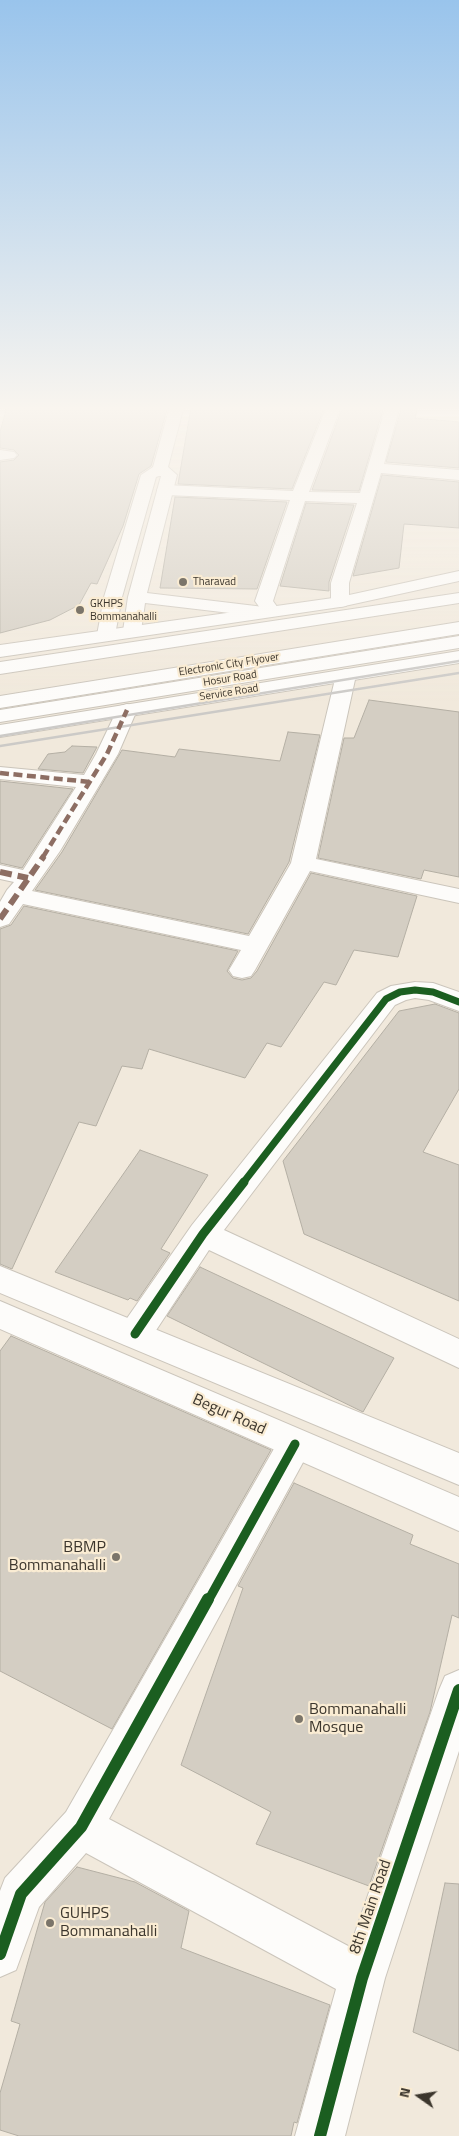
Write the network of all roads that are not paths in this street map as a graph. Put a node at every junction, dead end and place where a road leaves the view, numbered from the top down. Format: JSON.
{"nodes":[{"id":1,"x":141,"y":506,"type":"edge"},
{"id":2,"x":162,"y":506,"type":"edge"},
{"id":3,"x":296,"y":506,"type":"edge"},
{"id":4,"x":364,"y":506,"type":"edge"},
{"id":5,"x":459,"y":576,"type":"edge"},
{"id":6,"x":137,"y":597,"type":"junction"},
{"id":7,"x":459,"y":598,"type":"edge"},
{"id":8,"x":340,"y":602,"type":"junction"},
{"id":9,"x":268,"y":612,"type":"junction"},
{"id":10,"x":459,"y":612,"type":"edge"},
{"id":11,"x":459,"y":628,"type":"edge"},
{"id":12,"x":132,"y":631,"type":"junction"},
{"id":13,"x":106,"y":635,"type":"junction"},
{"id":14,"x":459,"y":642,"type":"edge"},
{"id":15,"x":0,"y":651,"type":"edge"},
{"id":16,"x":459,"y":657,"type":"edge"},
{"id":17,"x":0,"y":668,"type":"edge"},
{"id":18,"x":346,"y":675,"type":"junction"},
{"id":19,"x":0,"y":685,"type":"edge"},
{"id":20,"x":0,"y":702,"type":"edge"},
{"id":21,"x":127,"y":710,"type":"junction"},
{"id":22,"x":0,"y":716,"type":"edge"},
{"id":23,"x":0,"y":730,"type":"edge"},
{"id":24,"x":0,"y":773,"type":"edge"},
{"id":25,"x":90,"y":782,"type":"junction"},
{"id":26,"x":303,"y":863,"type":"junction"},
{"id":27,"x":0,"y":872,"type":"edge"},
{"id":28,"x":21,"y":886,"type":"junction"},
{"id":29,"x":459,"y":896,"type":"edge"},
{"id":30,"x":0,"y":919,"type":"edge"},
{"id":31,"x":256,"y":945,"type":"junction"},
{"id":32,"x":242,"y":970,"type":"dead end"},
{"id":33,"x":459,"y":1002,"type":"edge"},
{"id":34,"x":204,"y":1234,"type":"junction"},
{"id":35,"x":0,"y":1279,"type":"edge"},
{"id":36,"x":0,"y":1314,"type":"edge"},
{"id":37,"x":135,"y":1334,"type":"junction"},
{"id":38,"x":459,"y":1354,"type":"edge"},
{"id":39,"x":295,"y":1444,"type":"junction"},
{"id":40,"x":459,"y":1468,"type":"edge"},
{"id":41,"x":459,"y":1514,"type":"edge"},
{"id":42,"x":459,"y":1690,"type":"edge"},
{"id":43,"x":81,"y":1827,"type":"junction"},
{"id":44,"x":0,"y":1954,"type":"edge"},
{"id":45,"x":362,"y":1978,"type":"junction"},
{"id":46,"x":320,"y":2136,"type":"edge"}],
"edges":[{"from":1,"to":13,"type":"main road"},
{"from":2,"to":6,"type":"main road"},
{"from":3,"to":9,"type":"main road"},
{"from":4,"to":8,"type":"main road"},
{"from":5,"to":8,"type":"main road"},
{"from":6,"to":9,"type":"main road"},
{"from":6,"to":12,"type":"main road"},
{"from":7,"to":17,"type":"main road"},
{"from":8,"to":9,"type":"main road"},
{"from":9,"to":12,"type":"main road"},
{"from":10,"to":19,"type":"main road","name":"Electronic City Flyover"},
{"from":11,"to":20,"type":"main road","name":"Electronic City Flyover"},
{"from":12,"to":13,"type":"main road"},
{"from":13,"to":15,"type":"main road"},
{"from":14,"to":22,"type":"main road","name":"Hosur Road"},
{"from":16,"to":18,"type":"main road","name":"Service Road"},
{"from":18,"to":21,"type":"main road","name":"Service Road"},
{"from":18,"to":26,"type":"main road"},
{"from":21,"to":23,"type":"main road","name":"Service Road"},
{"from":21,"to":25,"type":"main road"},
{"from":24,"to":25,"type":"main road"},
{"from":25,"to":28,"type":"main road"},
{"from":26,"to":29,"type":"main road"},
{"from":26,"to":31,"type":"main road"},
{"from":27,"to":28,"type":"main road"},
{"from":28,"to":30,"type":"main road"},
{"from":28,"to":31,"type":"main road"},
{"from":31,"to":32,"type":"main road"},
{"from":33,"to":34,"type":"main road"},
{"from":34,"to":37,"type":"main road"},
{"from":34,"to":38,"type":"main road"},
{"from":35,"to":37,"type":"main road"},
{"from":36,"to":39,"type":"main road","name":"Begur Road"},
{"from":37,"to":40,"type":"main road"},
{"from":39,"to":41,"type":"main road","name":"Begur Road"},
{"from":39,"to":43,"type":"main road"},
{"from":42,"to":45,"type":"main road","name":"8th Main Road"},
{"from":43,"to":44,"type":"main road"},
{"from":43,"to":45,"type":"main road"},
{"from":45,"to":46,"type":"main road","name":"8th Main Road"}]}
